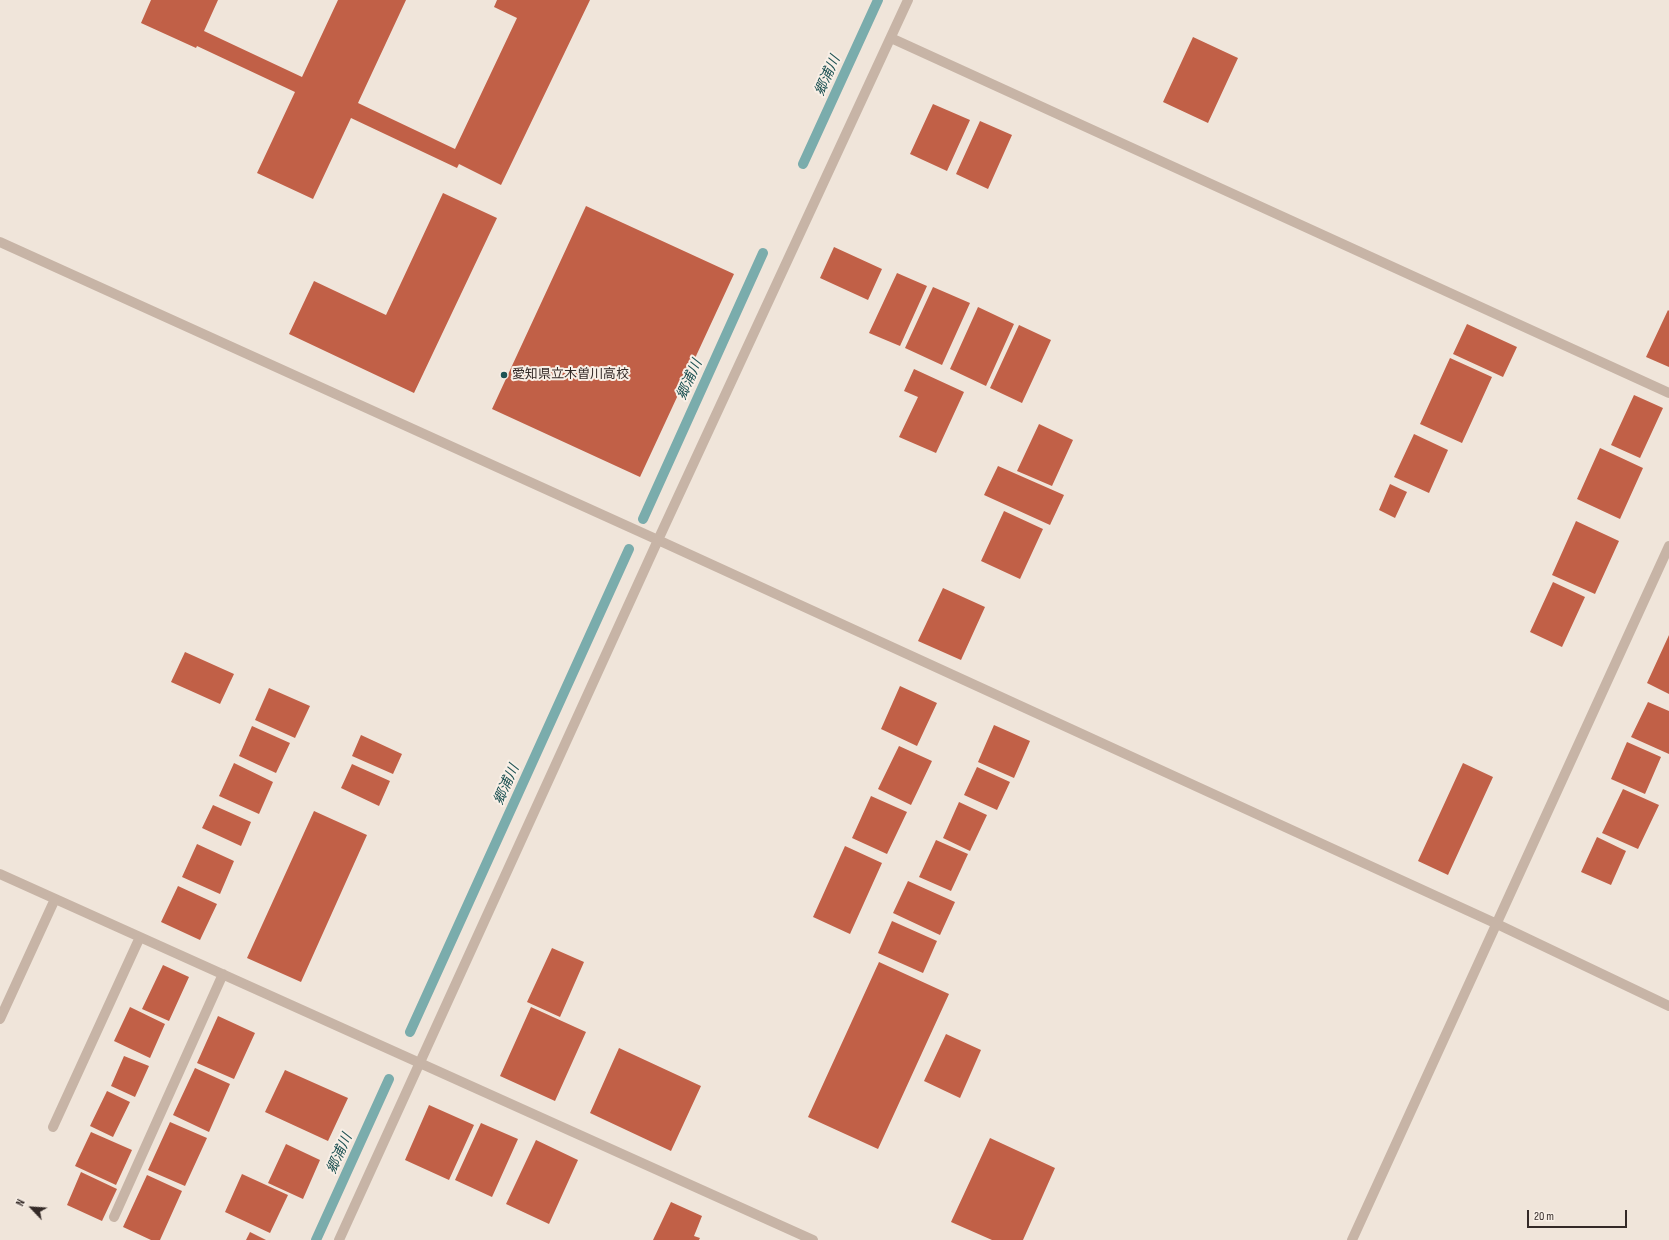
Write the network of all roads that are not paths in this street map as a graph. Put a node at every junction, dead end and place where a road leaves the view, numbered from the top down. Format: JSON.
{"nodes":[{"id":1,"x":908,"y":0,"type":"edge"},
{"id":2,"x":891,"y":38,"type":"junction"},
{"id":3,"x":0,"y":242,"type":"edge"},
{"id":4,"x":1669,"y":393,"type":"edge"},
{"id":5,"x":658,"y":540,"type":"junction"},
{"id":6,"x":1669,"y":546,"type":"edge"},
{"id":7,"x":0,"y":874,"type":"edge"},
{"id":8,"x":55,"y":899,"type":"junction"},
{"id":9,"x":1497,"y":924,"type":"junction"},
{"id":10,"x":140,"y":937,"type":"junction"},
{"id":11,"x":223,"y":974,"type":"junction"},
{"id":12,"x":1669,"y":1006,"type":"edge"},
{"id":13,"x":0,"y":1019,"type":"edge"},
{"id":14,"x":420,"y":1062,"type":"junction"},
{"id":15,"x":53,"y":1127,"type":"dead end"},
{"id":16,"x":114,"y":1217,"type":"dead end"},
{"id":17,"x":339,"y":1240,"type":"edge"},
{"id":18,"x":813,"y":1240,"type":"edge"},
{"id":19,"x":1352,"y":1240,"type":"edge"}],
"edges":[{"from":1,"to":2,"type":"street"},
{"from":2,"to":4,"type":"street"},
{"from":2,"to":5,"type":"street"},
{"from":3,"to":5,"type":"street"},
{"from":5,"to":9,"type":"street"},
{"from":5,"to":14,"type":"street"},
{"from":6,"to":9,"type":"street"},
{"from":7,"to":8,"type":"street"},
{"from":8,"to":10,"type":"street"},
{"from":8,"to":13,"type":"street"},
{"from":9,"to":12,"type":"street"},
{"from":9,"to":19,"type":"street"},
{"from":10,"to":11,"type":"street"},
{"from":10,"to":15,"type":"street"},
{"from":11,"to":14,"type":"street"},
{"from":11,"to":16,"type":"street"},
{"from":14,"to":17,"type":"street"},
{"from":14,"to":18,"type":"street"}]}
